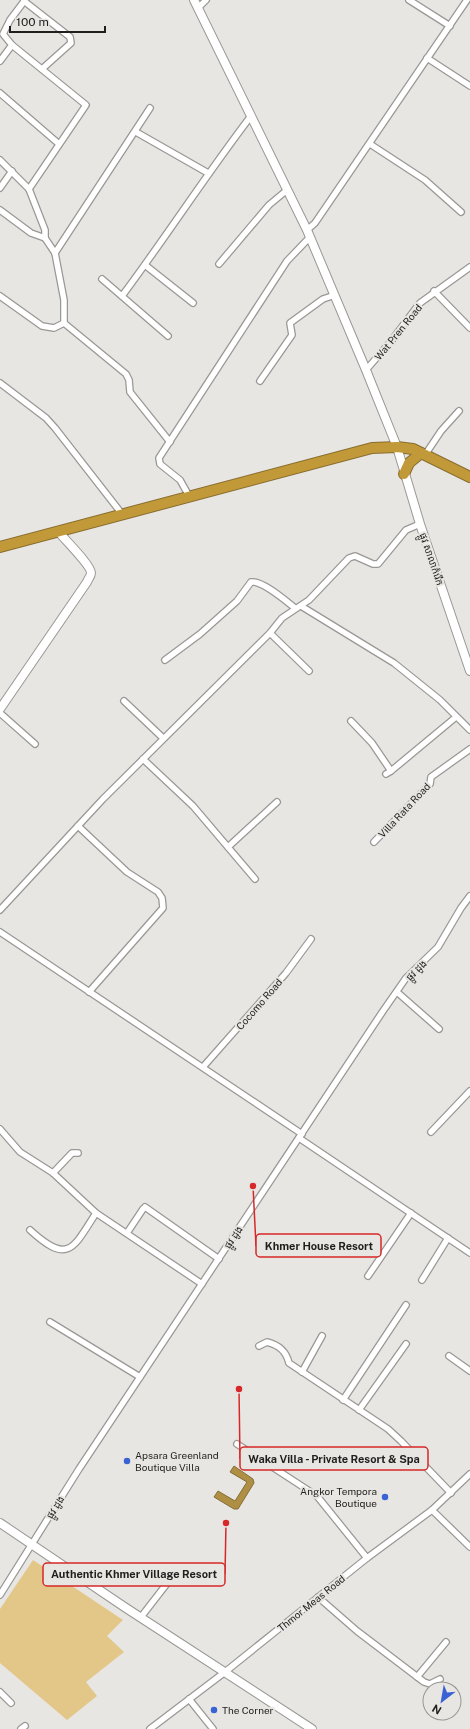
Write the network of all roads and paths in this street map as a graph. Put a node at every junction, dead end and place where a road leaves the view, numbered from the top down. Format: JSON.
{"nodes":[{"id":1,"x":25,"y":0,"type":"edge"},
{"id":2,"x":194,"y":0,"type":"edge"},
{"id":3,"x":206,"y":0,"type":"edge"},
{"id":4,"x":409,"y":0,"type":"edge"},
{"id":5,"x":466,"y":0,"type":"edge"},
{"id":6,"x":198,"y":8,"type":"junction"},
{"id":7,"x":450,"y":26,"type":"junction"},
{"id":8,"x":1,"y":33,"type":"edge"},
{"id":9,"x":12,"y":45,"type":"junction"},
{"id":10,"x":427,"y":58,"type":"junction"},
{"id":11,"x":0,"y":61,"type":"edge"},
{"id":12,"x":42,"y":69,"type":"junction"},
{"id":13,"x":470,"y":86,"type":"edge"},
{"id":14,"x":0,"y":93,"type":"edge"},
{"id":15,"x":150,"y":108,"type":"dead end"},
{"id":16,"x":250,"y":116,"type":"junction"},
{"id":17,"x":136,"y":132,"type":"junction"},
{"id":18,"x":59,"y":144,"type":"junction"},
{"id":19,"x":370,"y":144,"type":"junction"},
{"id":20,"x":0,"y":160,"type":"edge"},
{"id":21,"x":12,"y":171,"type":"junction"},
{"id":22,"x":208,"y":173,"type":"junction"},
{"id":23,"x":0,"y":188,"type":"edge"},
{"id":24,"x":29,"y":189,"type":"junction"},
{"id":25,"x":283,"y":194,"type":"junction"},
{"id":26,"x":0,"y":210,"type":"edge"},
{"id":27,"x":461,"y":212,"type":"dead end"},
{"id":28,"x":309,"y":234,"type":"junction"},
{"id":29,"x":45,"y":238,"type":"junction"},
{"id":30,"x":55,"y":253,"type":"junction"},
{"id":31,"x":219,"y":264,"type":"dead end"},
{"id":32,"x":145,"y":265,"type":"junction"},
{"id":33,"x":470,"y":267,"type":"edge"},
{"id":34,"x":102,"y":279,"type":"dead end"},
{"id":35,"x":434,"y":291,"type":"junction"},
{"id":36,"x":335,"y":295,"type":"junction"},
{"id":37,"x":0,"y":296,"type":"edge"},
{"id":38,"x":122,"y":296,"type":"junction"},
{"id":39,"x":193,"y":303,"type":"dead end"},
{"id":40,"x":64,"y":323,"type":"junction"},
{"id":41,"x":470,"y":328,"type":"edge"},
{"id":42,"x":168,"y":336,"type":"dead end"},
{"id":43,"x":366,"y":370,"type":"junction"},
{"id":44,"x":260,"y":381,"type":"dead end"},
{"id":45,"x":0,"y":384,"type":"edge"},
{"id":46,"x":459,"y":410,"type":"dead end"},
{"id":47,"x":170,"y":442,"type":"junction"},
{"id":48,"x":397,"y":447,"type":"junction"},
{"id":49,"x":423,"y":454,"type":"junction"},
{"id":50,"x":404,"y":474,"type":"junction"},
{"id":51,"x":470,"y":477,"type":"edge"},
{"id":52,"x":189,"y":496,"type":"junction"},
{"id":53,"x":122,"y":514,"type":"junction"},
{"id":54,"x":420,"y":524,"type":"junction"},
{"id":55,"x":58,"y":530,"type":"junction"},
{"id":56,"x":0,"y":547,"type":"edge"},
{"id":57,"x":298,"y":607,"type":"junction"},
{"id":58,"x":270,"y":633,"type":"junction"},
{"id":59,"x":165,"y":660,"type":"dead end"},
{"id":60,"x":309,"y":671,"type":"dead end"},
{"id":61,"x":470,"y":671,"type":"edge"},
{"id":62,"x":124,"y":700,"type":"dead end"},
{"id":63,"x":0,"y":709,"type":"edge"},
{"id":64,"x":0,"y":713,"type":"edge"},
{"id":65,"x":456,"y":717,"type":"junction"},
{"id":66,"x":351,"y":721,"type":"dead end"},
{"id":67,"x":470,"y":730,"type":"edge"},
{"id":68,"x":164,"y":738,"type":"junction"},
{"id":69,"x":35,"y":744,"type":"dead end"},
{"id":70,"x":470,"y":748,"type":"edge"},
{"id":71,"x":143,"y":759,"type":"junction"},
{"id":72,"x":277,"y":802,"type":"dead end"},
{"id":73,"x":78,"y":826,"type":"junction"},
{"id":74,"x":374,"y":842,"type":"dead end"},
{"id":75,"x":228,"y":846,"type":"junction"},
{"id":76,"x":255,"y":879,"type":"dead end"},
{"id":77,"x":470,"y":896,"type":"edge"},
{"id":78,"x":0,"y":910,"type":"edge"},
{"id":79,"x":0,"y":932,"type":"edge"},
{"id":80,"x":311,"y":940,"type":"dead end"},
{"id":81,"x":89,"y":992,"type":"junction"},
{"id":82,"x":396,"y":992,"type":"junction"},
{"id":83,"x":439,"y":1029,"type":"dead end"},
{"id":84,"x":203,"y":1067,"type":"junction"},
{"id":85,"x":470,"y":1091,"type":"edge"},
{"id":86,"x":0,"y":1129,"type":"edge"},
{"id":87,"x":431,"y":1132,"type":"dead end"},
{"id":88,"x":300,"y":1136,"type":"junction"},
{"id":89,"x":78,"y":1153,"type":"dead end"},
{"id":90,"x":53,"y":1173,"type":"junction"},
{"id":91,"x":96,"y":1212,"type":"junction"},
{"id":92,"x":411,"y":1213,"type":"junction"},
{"id":93,"x":30,"y":1230,"type":"dead end"},
{"id":94,"x":127,"y":1233,"type":"junction"},
{"id":95,"x":448,"y":1238,"type":"junction"},
{"id":96,"x":470,"y":1253,"type":"edge"},
{"id":97,"x":219,"y":1259,"type":"junction"},
{"id":98,"x":368,"y":1276,"type":"dead end"},
{"id":99,"x":422,"y":1280,"type":"dead end"},
{"id":100,"x":202,"y":1284,"type":"junction"},
{"id":101,"x":406,"y":1305,"type":"dead end"},
{"id":102,"x":50,"y":1322,"type":"dead end"},
{"id":103,"x":322,"y":1336,"type":"dead end"},
{"id":104,"x":406,"y":1344,"type":"dead end"},
{"id":105,"x":259,"y":1346,"type":"dead end"},
{"id":106,"x":449,"y":1356,"type":"dead end"},
{"id":107,"x":470,"y":1371,"type":"edge"},
{"id":108,"x":302,"y":1372,"type":"junction"},
{"id":109,"x":140,"y":1378,"type":"junction"},
{"id":110,"x":343,"y":1400,"type":"junction"},
{"id":111,"x":359,"y":1410,"type":"junction"},
{"id":112,"x":237,"y":1444,"type":"dead end"},
{"id":113,"x":470,"y":1474,"type":"edge"},
{"id":114,"x":451,"y":1493,"type":"junction"},
{"id":115,"x":432,"y":1510,"type":"junction"},
{"id":116,"x":0,"y":1523,"type":"edge"},
{"id":117,"x":31,"y":1545,"type":"junction"},
{"id":118,"x":470,"y":1547,"type":"edge"},
{"id":119,"x":364,"y":1553,"type":"junction"},
{"id":120,"x":172,"y":1577,"type":"dead end"},
{"id":121,"x":0,"y":1595,"type":"edge"},
{"id":122,"x":318,"y":1598,"type":"junction"},
{"id":123,"x":141,"y":1618,"type":"junction"},
{"id":124,"x":446,"y":1642,"type":"dead end"},
{"id":125,"x":225,"y":1672,"type":"junction"},
{"id":126,"x":417,"y":1677,"type":"junction"},
{"id":127,"x":440,"y":1679,"type":"dead end"},
{"id":128,"x":0,"y":1692,"type":"edge"},
{"id":129,"x":189,"y":1699,"type":"junction"},
{"id":130,"x":11,"y":1703,"type":"dead end"},
{"id":131,"x":150,"y":1729,"type":"edge"},
{"id":132,"x":213,"y":1729,"type":"edge"},
{"id":133,"x":312,"y":1729,"type":"edge"}],
"edges":[{"from":1,"to":8,"type":"street"},
{"from":1,"to":12,"type":"street"},
{"from":2,"to":6,"type":"street","name":"ផ្លូវ សាលាកំរើក"},
{"from":3,"to":6,"type":"street"},
{"from":4,"to":7,"type":"street"},
{"from":5,"to":7,"type":"street"},
{"from":6,"to":16,"type":"street","name":"ផ្លូវ សាលាកំរើក"},
{"from":7,"to":10,"type":"street"},
{"from":8,"to":9,"type":"street"},
{"from":9,"to":11,"type":"street"},
{"from":9,"to":12,"type":"street"},
{"from":10,"to":13,"type":"street"},
{"from":10,"to":19,"type":"street"},
{"from":12,"to":18,"type":"street"},
{"from":14,"to":18,"type":"street"},
{"from":15,"to":17,"type":"street"},
{"from":16,"to":22,"type":"street"},
{"from":16,"to":25,"type":"street","name":"ផ្លូវ សាលាកំរើក"},
{"from":17,"to":22,"type":"street"},
{"from":17,"to":30,"type":"street"},
{"from":18,"to":24,"type":"street"},
{"from":19,"to":27,"type":"street"},
{"from":19,"to":28,"type":"street"},
{"from":20,"to":21,"type":"street"},
{"from":21,"to":23,"type":"street"},
{"from":21,"to":24,"type":"street"},
{"from":22,"to":32,"type":"street"},
{"from":24,"to":29,"type":"street"},
{"from":25,"to":28,"type":"street","name":"ផ្លូវ សាលាកំរើក"},
{"from":25,"to":31,"type":"street"},
{"from":26,"to":29,"type":"street"},
{"from":28,"to":36,"type":"street","name":"ផ្លូវ សាលាកំរើក"},
{"from":28,"to":47,"type":"street"},
{"from":29,"to":30,"type":"street"},
{"from":30,"to":40,"type":"street"},
{"from":32,"to":38,"type":"street"},
{"from":32,"to":39,"type":"street"},
{"from":33,"to":35,"type":"street","name":"Wat Pren Road"},
{"from":34,"to":38,"type":"street"},
{"from":35,"to":41,"type":"street"},
{"from":35,"to":43,"type":"street","name":"Wat Pren Road"},
{"from":36,"to":43,"type":"street","name":"ផ្លូវ សាលាកំរើក"},
{"from":36,"to":44,"type":"street"},
{"from":37,"to":40,"type":"street"},
{"from":38,"to":42,"type":"street"},
{"from":40,"to":47,"type":"street"},
{"from":43,"to":48,"type":"street","name":"ផ្លូវ សាលាកំរើក"},
{"from":45,"to":53,"type":"street"},
{"from":46,"to":49,"type":"street"},
{"from":47,"to":52,"type":"street"},
{"from":48,"to":49,"type":"highway"},
{"from":48,"to":50,"type":"street","name":"ផ្លូវ សាលាកំរើក"},
{"from":48,"to":52,"type":"highway"},
{"from":49,"to":50,"type":"highway"},
{"from":49,"to":51,"type":"highway"},
{"from":50,"to":54,"type":"street","name":"ផ្លូវ សាលាកំរើក"},
{"from":52,"to":53,"type":"highway"},
{"from":53,"to":55,"type":"highway"},
{"from":54,"to":57,"type":"street"},
{"from":54,"to":61,"type":"street","name":"ផ្លូវ សាលាកំរើក"},
{"from":55,"to":56,"type":"highway"},
{"from":55,"to":63,"type":"street"},
{"from":57,"to":58,"type":"street"},
{"from":57,"to":59,"type":"street"},
{"from":57,"to":65,"type":"street"},
{"from":58,"to":60,"type":"street"},
{"from":58,"to":68,"type":"street"},
{"from":62,"to":68,"type":"street"},
{"from":64,"to":69,"type":"street"},
{"from":65,"to":66,"type":"street"},
{"from":65,"to":67,"type":"street"},
{"from":68,"to":71,"type":"street"},
{"from":70,"to":74,"type":"street","name":"Villa Rata Road"},
{"from":71,"to":73,"type":"street"},
{"from":71,"to":75,"type":"street"},
{"from":72,"to":75,"type":"street"},
{"from":73,"to":78,"type":"street"},
{"from":73,"to":81,"type":"street"},
{"from":75,"to":76,"type":"street"},
{"from":77,"to":82,"type":"street","name":"ផ្លូវ ដូង"},
{"from":79,"to":81,"type":"street"},
{"from":80,"to":84,"type":"street","name":"Cocomo Road"},
{"from":81,"to":84,"type":"street"},
{"from":82,"to":83,"type":"street"},
{"from":82,"to":88,"type":"street","name":"ផ្លូវ ដូង"},
{"from":84,"to":88,"type":"street"},
{"from":85,"to":87,"type":"street"},
{"from":86,"to":90,"type":"street"},
{"from":88,"to":92,"type":"street"},
{"from":88,"to":97,"type":"street","name":"ផ្លូវ ដូង"},
{"from":89,"to":90,"type":"street"},
{"from":90,"to":91,"type":"street"},
{"from":91,"to":93,"type":"street"},
{"from":91,"to":94,"type":"street"},
{"from":92,"to":95,"type":"street"},
{"from":92,"to":98,"type":"street"},
{"from":94,"to":97,"type":"street"},
{"from":94,"to":100,"type":"street"},
{"from":95,"to":96,"type":"street"},
{"from":95,"to":99,"type":"street"},
{"from":97,"to":100,"type":"street","name":"ផ្លូវ ដូង"},
{"from":100,"to":109,"type":"street","name":"ផ្លូវ ដូង"},
{"from":101,"to":110,"type":"street"},
{"from":102,"to":109,"type":"street"},
{"from":103,"to":108,"type":"street"},
{"from":104,"to":111,"type":"street"},
{"from":105,"to":108,"type":"street"},
{"from":106,"to":107,"type":"street"},
{"from":108,"to":110,"type":"street"},
{"from":109,"to":117,"type":"street","name":"ផ្លូវ ដូង"},
{"from":110,"to":111,"type":"street"},
{"from":111,"to":114,"type":"street"},
{"from":112,"to":119,"type":"street"},
{"from":113,"to":114,"type":"street","name":"Thmor Meas Road"},
{"from":114,"to":115,"type":"street","name":"Thmor Meas Road"},
{"from":115,"to":118,"type":"street"},
{"from":115,"to":119,"type":"street","name":"Thmor Meas Road"},
{"from":116,"to":117,"type":"street"},
{"from":117,"to":121,"type":"street","name":"ផ្លូវ ដូង"},
{"from":117,"to":123,"type":"street"},
{"from":119,"to":122,"type":"street","name":"Thmor Meas Road"},
{"from":120,"to":123,"type":"street"},
{"from":122,"to":125,"type":"street","name":"Thmor Meas Road"},
{"from":122,"to":126,"type":"street"},
{"from":123,"to":125,"type":"street"},
{"from":124,"to":126,"type":"street"},
{"from":125,"to":129,"type":"street","name":"Thmor Meas Road"},
{"from":125,"to":133,"type":"street"},
{"from":126,"to":127,"type":"street"},
{"from":128,"to":130,"type":"street"},
{"from":129,"to":131,"type":"street","name":"Thmor Meas Road"},
{"from":129,"to":132,"type":"street"}]}
